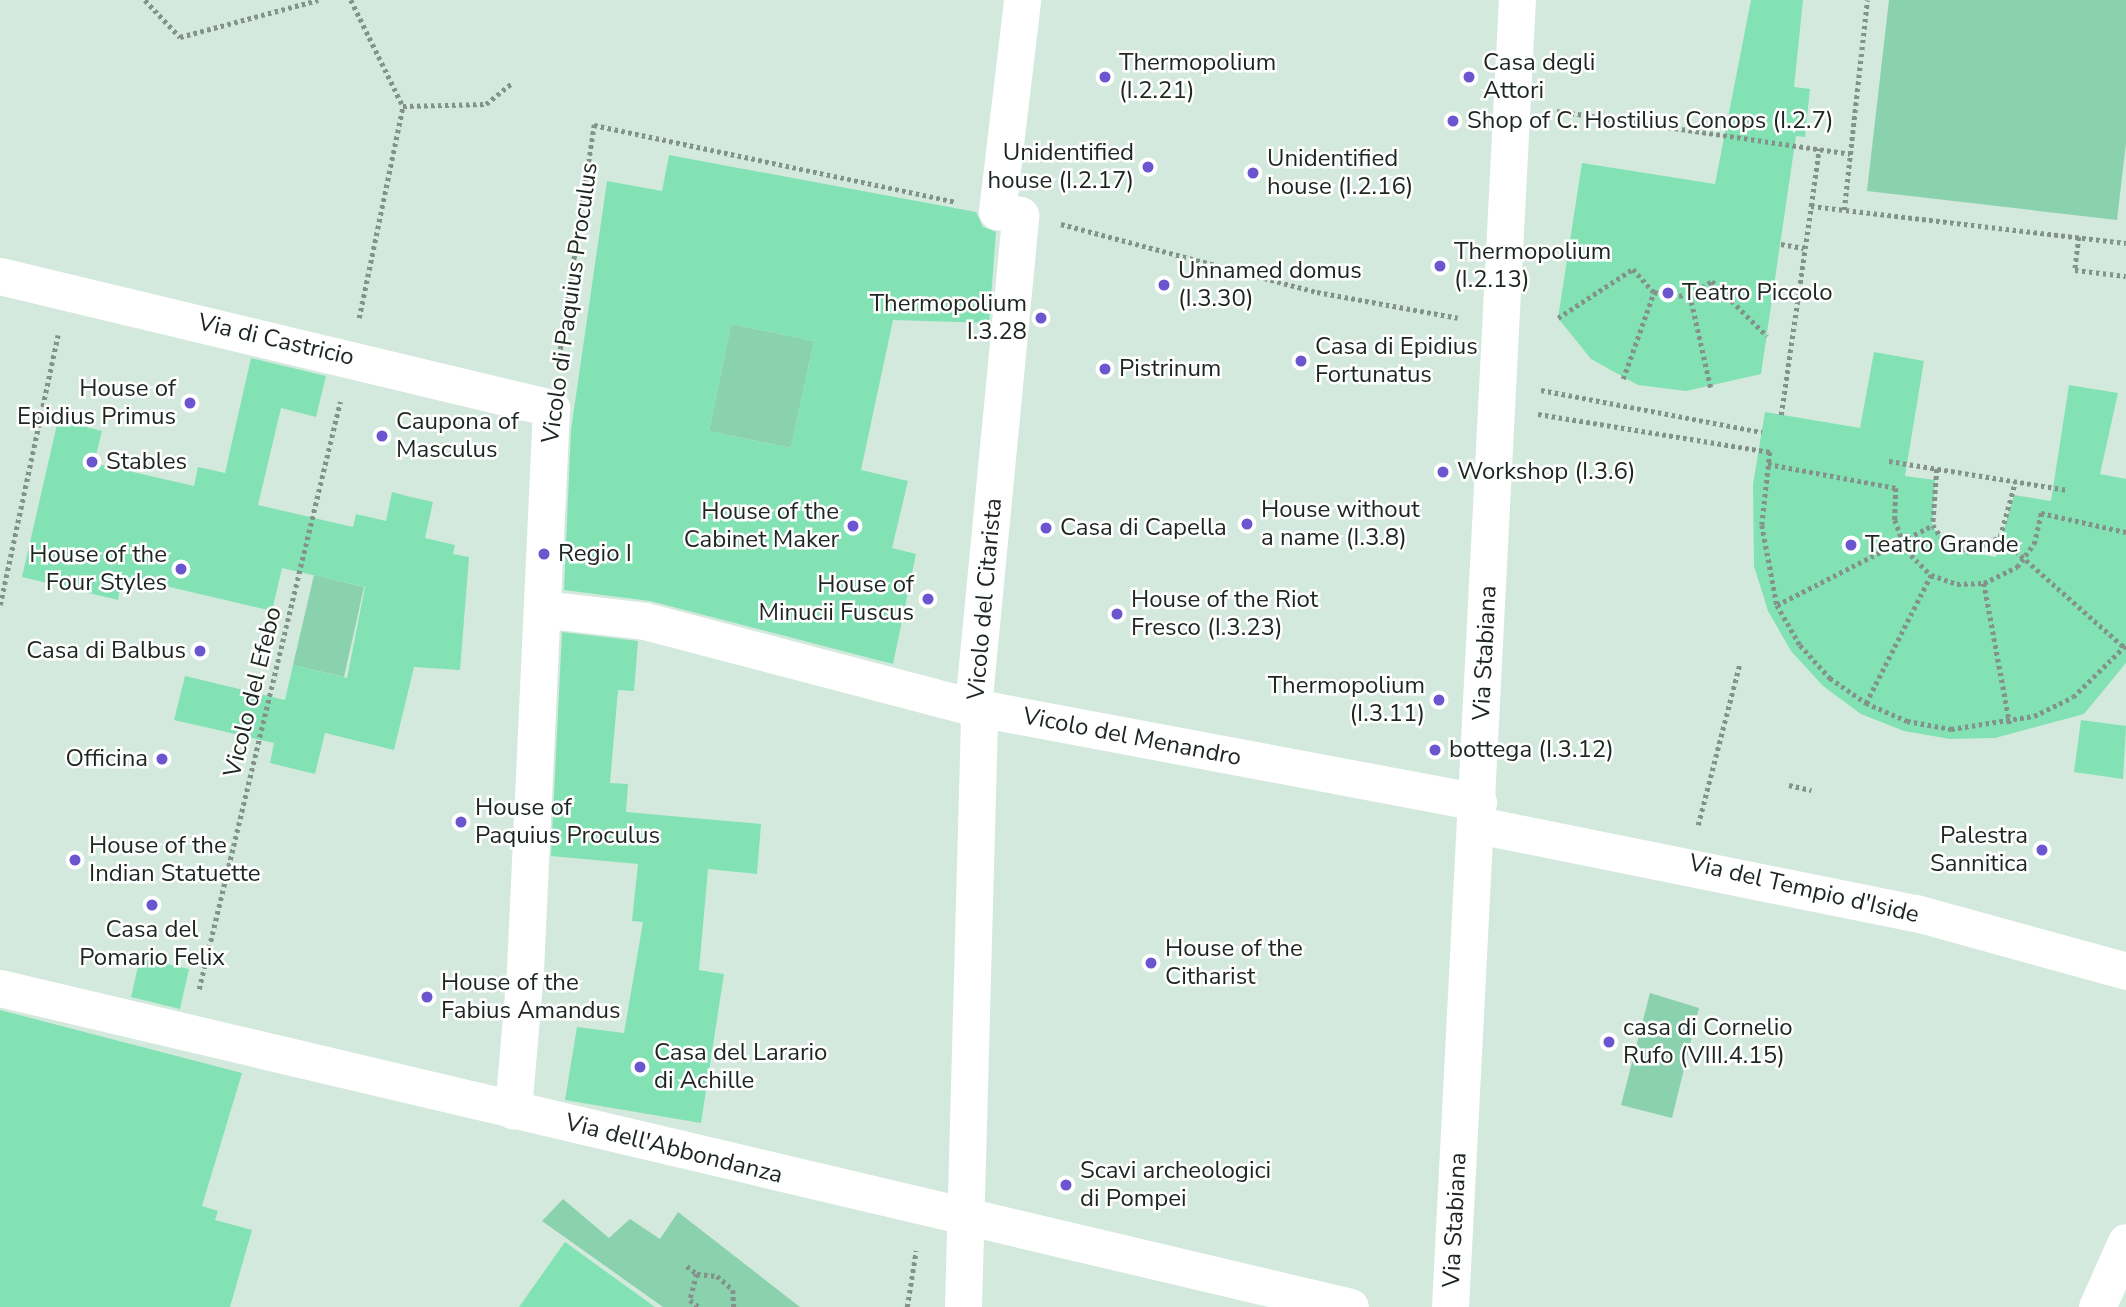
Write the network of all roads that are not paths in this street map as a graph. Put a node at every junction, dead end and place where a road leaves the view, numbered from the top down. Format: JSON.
{"nodes":[{"id":1,"x":1021,"y":0,"type":"edge"},
{"id":2,"x":1517,"y":0,"type":"edge"},
{"id":3,"x":0,"y":276,"type":"edge"},
{"id":4,"x":551,"y":408,"type":"joint"},
{"id":5,"x":542,"y":610,"type":"junction"},
{"id":6,"x":974,"y":707,"type":"junction"},
{"id":7,"x":1478,"y":813,"type":"junction"},
{"id":8,"x":2126,"y":971,"type":"edge"},
{"id":9,"x":0,"y":988,"type":"edge"},
{"id":10,"x":513,"y":1110,"type":"junction"},
{"id":11,"x":964,"y":1218,"type":"junction"},
{"id":12,"x":2126,"y":1242,"type":"edge"},
{"id":13,"x":963,"y":1307,"type":"edge"},
{"id":14,"x":1350,"y":1307,"type":"edge"},
{"id":15,"x":1450,"y":1307,"type":"edge"},
{"id":16,"x":2097,"y":1307,"type":"edge"}],
"edges":[{"from":1,"to":6,"type":"street","name":"Vicolo del Citarista"},
{"from":2,"to":7,"type":"street","name":"Via Stabiana"},
{"from":3,"to":4,"type":"street","name":"Via di Castricio"},
{"from":4,"to":5,"type":"street","name":"Vicolo di Paquius Proculus"},
{"from":5,"to":6,"type":"street","name":"Vicolo del Menandro"},
{"from":5,"to":10,"type":"street","name":"Vicolo di Paquius Proculus"},
{"from":6,"to":7,"type":"street","name":"Vicolo del Menandro"},
{"from":6,"to":11,"type":"street","name":"Vicolo del Citarista"},
{"from":7,"to":8,"type":"street","name":"Via del Tempio d'Iside"},
{"from":7,"to":15,"type":"street","name":"Via Stabiana"},
{"from":9,"to":10,"type":"street","name":"Via dell'Abbondanza"},
{"from":10,"to":11,"type":"street","name":"Via dell'Abbondanza"},
{"from":11,"to":13,"type":"street","name":"Vicolo del Citarista"},
{"from":11,"to":14,"type":"street","name":"Via dell'Abbondanza"},
{"from":12,"to":16,"type":"street"}]}
